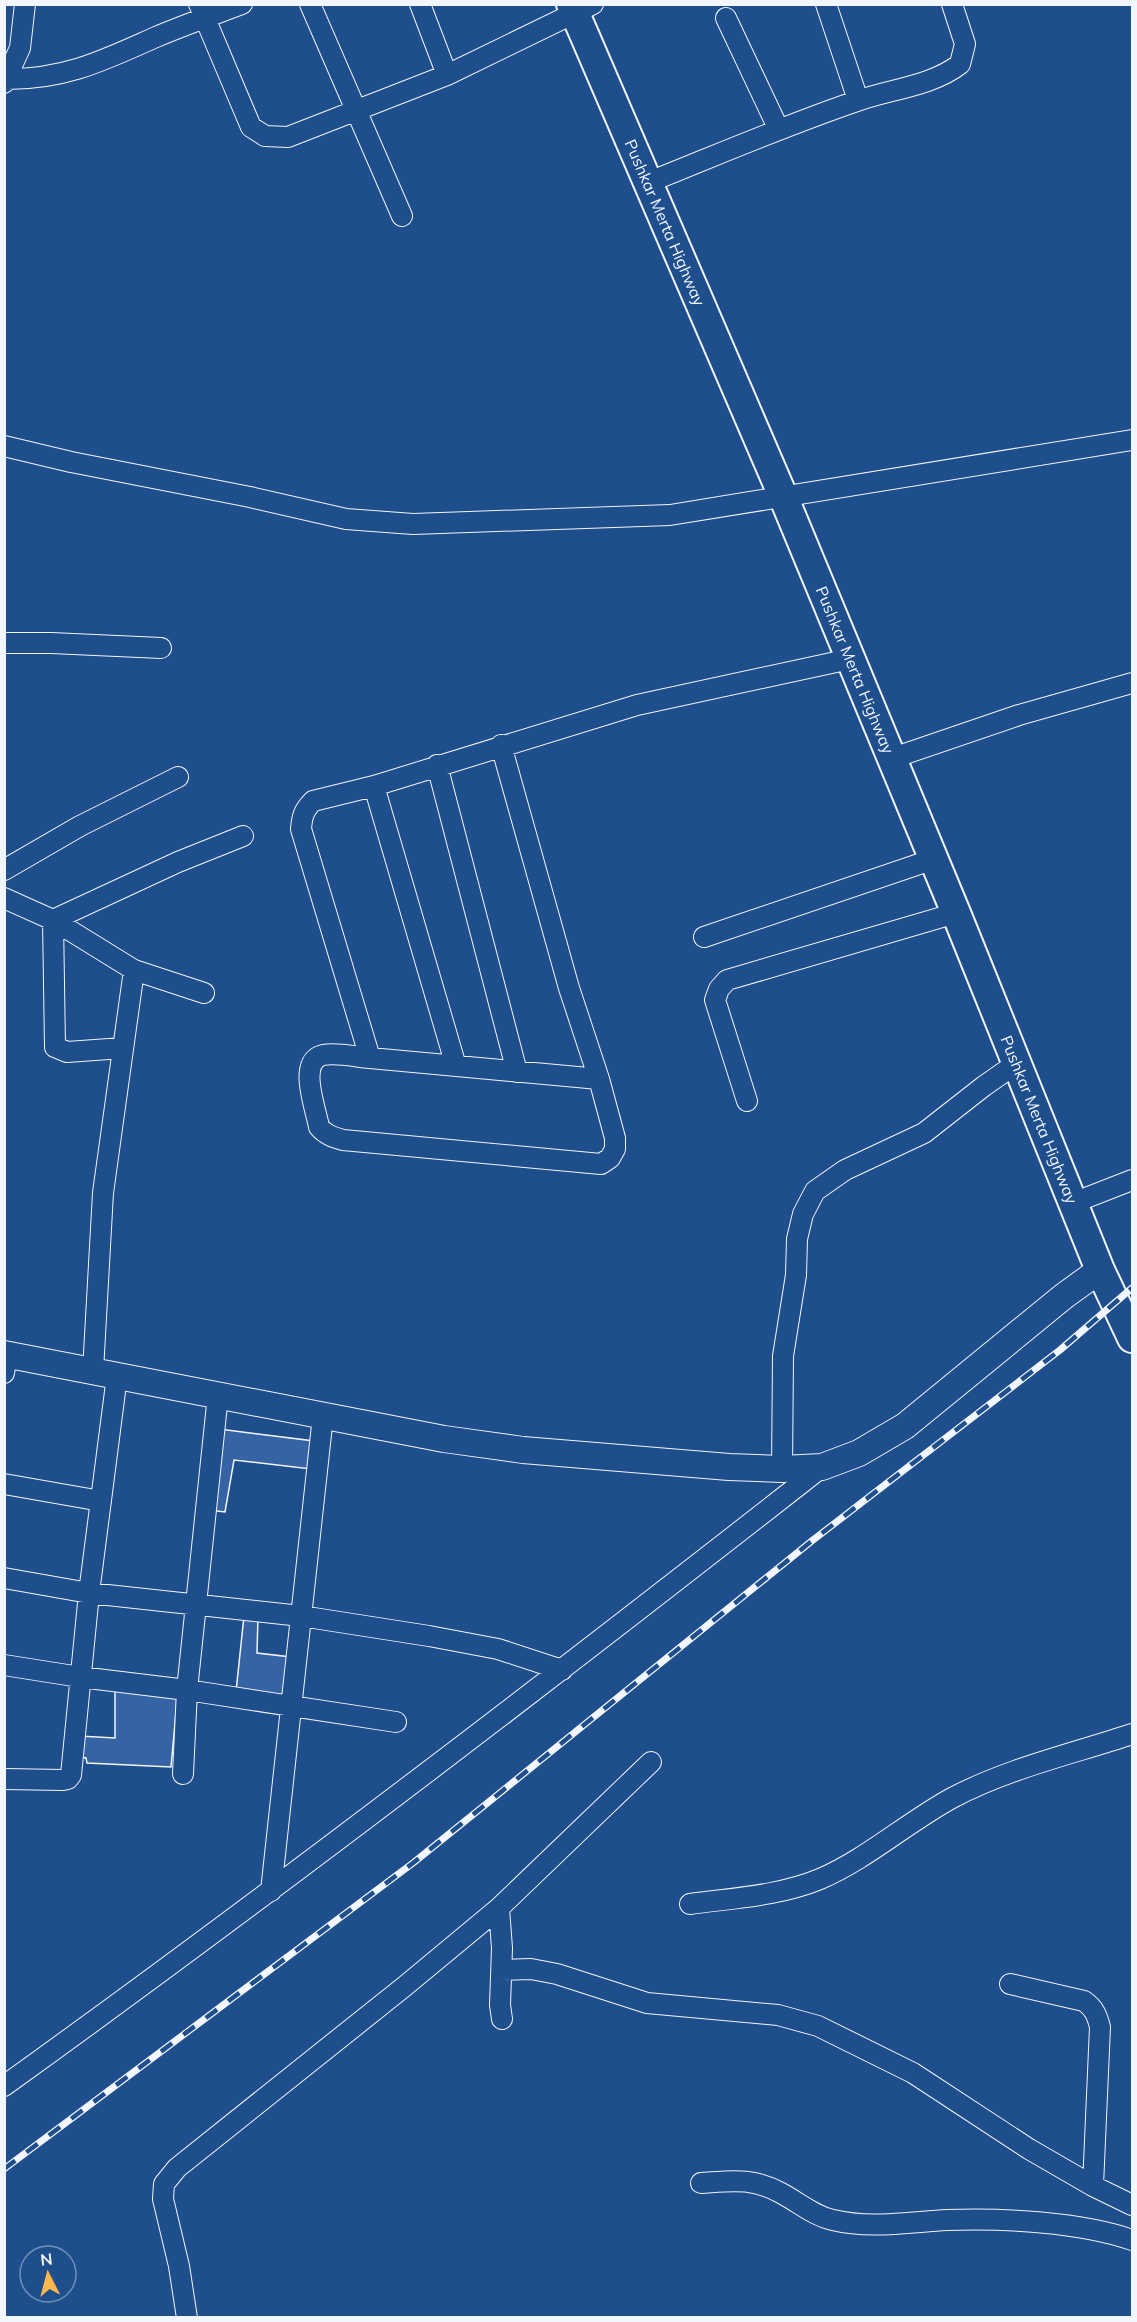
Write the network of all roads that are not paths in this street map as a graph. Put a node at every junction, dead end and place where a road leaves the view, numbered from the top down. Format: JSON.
{"nodes":[{"id":1,"x":25,"y":4,"type":"edge"},
{"id":2,"x":242,"y":4,"type":"edge"},
{"id":3,"x":310,"y":4,"type":"edge"},
{"id":4,"x":420,"y":4,"type":"edge"},
{"id":5,"x":826,"y":4,"type":"edge"},
{"id":6,"x":952,"y":4,"type":"edge"},
{"id":7,"x":580,"y":8,"type":"edge"},
{"id":8,"x":201,"y":12,"type":"edge"},
{"id":9,"x":726,"y":18,"type":"dead end"},
{"id":10,"x":447,"y":75,"type":"junction"},
{"id":11,"x":6,"y":81,"type":"edge"},
{"id":12,"x":858,"y":100,"type":"junction"},
{"id":13,"x":357,"y":111,"type":"junction"},
{"id":14,"x":779,"y":130,"type":"junction"},
{"id":15,"x":647,"y":183,"type":"junction"},
{"id":16,"x":402,"y":216,"type":"dead end"},
{"id":17,"x":1132,"y":440,"type":"edge"},
{"id":18,"x":4,"y":446,"type":"edge"},
{"id":19,"x":783,"y":496,"type":"junction"},
{"id":20,"x":4,"y":643,"type":"edge"},
{"id":21,"x":161,"y":648,"type":"dead end"},
{"id":22,"x":850,"y":659,"type":"junction"},
{"id":23,"x":1132,"y":683,"type":"edge"},
{"id":24,"x":501,"y":745,"type":"junction"},
{"id":25,"x":893,"y":758,"type":"junction"},
{"id":26,"x":437,"y":765,"type":"junction"},
{"id":27,"x":178,"y":777,"type":"dead end"},
{"id":28,"x":374,"y":786,"type":"junction"},
{"id":29,"x":243,"y":837,"type":"dead end"},
{"id":30,"x":934,"y":859,"type":"junction"},
{"id":31,"x":4,"y":870,"type":"edge"},
{"id":32,"x":4,"y":897,"type":"edge"},
{"id":33,"x":956,"y":913,"type":"junction"},
{"id":34,"x":53,"y":920,"type":"junction"},
{"id":35,"x":704,"y":938,"type":"dead end"},
{"id":36,"x":134,"y":970,"type":"junction"},
{"id":37,"x":204,"y":993,"type":"dead end"},
{"id":38,"x":123,"y":1048,"type":"junction"},
{"id":39,"x":370,"y":1058,"type":"junction"},
{"id":40,"x":1017,"y":1063,"type":"junction"},
{"id":41,"x":456,"y":1066,"type":"junction"},
{"id":42,"x":517,"y":1072,"type":"junction"},
{"id":43,"x":600,"y":1079,"type":"junction"},
{"id":44,"x":747,"y":1101,"type":"dead end"},
{"id":45,"x":1132,"y":1180,"type":"edge"},
{"id":46,"x":1073,"y":1203,"type":"junction"},
{"id":47,"x":1100,"y":1270,"type":"junction"},
{"id":48,"x":1132,"y":1338,"type":"edge"},
{"id":49,"x":5,"y":1360,"type":"edge"},
{"id":50,"x":105,"y":1373,"type":"junction"},
{"id":51,"x":218,"y":1395,"type":"junction"},
{"id":52,"x":323,"y":1416,"type":"junction"},
{"id":53,"x":822,"y":1467,"type":"junction"},
{"id":54,"x":782,"y":1469,"type":"junction"},
{"id":55,"x":4,"y":1484,"type":"edge"},
{"id":56,"x":101,"y":1501,"type":"junction"},
{"id":57,"x":4,"y":1578,"type":"edge"},
{"id":58,"x":89,"y":1593,"type":"junction"},
{"id":59,"x":196,"y":1605,"type":"junction"},
{"id":60,"x":301,"y":1616,"type":"junction"},
{"id":61,"x":4,"y":1665,"type":"edge"},
{"id":62,"x":562,"y":1670,"type":"junction"},
{"id":63,"x":80,"y":1677,"type":"junction"},
{"id":64,"x":187,"y":1690,"type":"junction"},
{"id":65,"x":291,"y":1706,"type":"junction"},
{"id":66,"x":396,"y":1722,"type":"dead end"},
{"id":67,"x":1132,"y":1734,"type":"edge"},
{"id":68,"x":651,"y":1762,"type":"dead end"},
{"id":69,"x":183,"y":1774,"type":"dead end"},
{"id":70,"x":4,"y":1779,"type":"edge"},
{"id":71,"x":271,"y":1891,"type":"junction"},
{"id":72,"x":690,"y":1904,"type":"dead end"},
{"id":73,"x":499,"y":1908,"type":"junction"},
{"id":74,"x":502,"y":1970,"type":"junction"},
{"id":75,"x":1010,"y":1984,"type":"dead end"},
{"id":76,"x":502,"y":2019,"type":"dead end"},
{"id":77,"x":4,"y":2086,"type":"edge"},
{"id":78,"x":701,"y":2183,"type":"dead end"},
{"id":79,"x":1093,"y":2186,"type":"junction"},
{"id":80,"x":1132,"y":2205,"type":"edge"},
{"id":81,"x":1132,"y":2240,"type":"edge"},
{"id":82,"x":187,"y":2318,"type":"edge"}],
"edges":[{"from":1,"to":11,"type":"street"},
{"from":2,"to":8,"type":"street"},
{"from":3,"to":13,"type":"street"},
{"from":4,"to":10,"type":"street"},
{"from":5,"to":12,"type":"street"},
{"from":6,"to":12,"type":"street"},
{"from":7,"to":10,"type":"street"},
{"from":7,"to":15,"type":"highway","name":"Pushkar Merta Highway"},
{"from":8,"to":11,"type":"street"},
{"from":8,"to":13,"type":"street"},
{"from":9,"to":14,"type":"street"},
{"from":10,"to":13,"type":"street"},
{"from":12,"to":14,"type":"street"},
{"from":13,"to":16,"type":"street"},
{"from":14,"to":15,"type":"street"},
{"from":15,"to":19,"type":"highway","name":"Pushkar Merta Highway"},
{"from":17,"to":19,"type":"street"},
{"from":18,"to":19,"type":"street"},
{"from":19,"to":22,"type":"highway","name":"Pushkar Merta Highway"},
{"from":20,"to":21,"type":"street"},
{"from":22,"to":24,"type":"street"},
{"from":22,"to":25,"type":"highway","name":"Pushkar Merta Highway"},
{"from":23,"to":25,"type":"street"},
{"from":24,"to":26,"type":"street"},
{"from":24,"to":43,"type":"street"},
{"from":25,"to":30,"type":"highway","name":"Pushkar Merta Highway"},
{"from":26,"to":28,"type":"street"},
{"from":26,"to":42,"type":"street"},
{"from":27,"to":31,"type":"street"},
{"from":28,"to":39,"type":"street"},
{"from":28,"to":41,"type":"street"},
{"from":29,"to":34,"type":"street"},
{"from":30,"to":33,"type":"highway","name":"Pushkar Merta Highway"},
{"from":30,"to":35,"type":"street"},
{"from":32,"to":34,"type":"street"},
{"from":33,"to":40,"type":"highway","name":"Pushkar Merta Highway"},
{"from":33,"to":44,"type":"street"},
{"from":34,"to":36,"type":"street"},
{"from":34,"to":38,"type":"street"},
{"from":36,"to":37,"type":"street"},
{"from":36,"to":38,"type":"street"},
{"from":38,"to":50,"type":"street"},
{"from":39,"to":41,"type":"street"},
{"from":39,"to":43,"type":"street"},
{"from":40,"to":46,"type":"highway","name":"Pushkar Merta Highway"},
{"from":40,"to":54,"type":"street"},
{"from":41,"to":42,"type":"street"},
{"from":42,"to":43,"type":"street"},
{"from":45,"to":46,"type":"street"},
{"from":46,"to":47,"type":"highway","name":"Pushkar Merta Highway"},
{"from":47,"to":48,"type":"highway","name":"Pushkar Merta Highway"},
{"from":47,"to":53,"type":"main road"},
{"from":49,"to":50,"type":"main road"},
{"from":50,"to":51,"type":"main road"},
{"from":50,"to":56,"type":"street"},
{"from":51,"to":52,"type":"main road"},
{"from":51,"to":59,"type":"street"},
{"from":52,"to":54,"type":"main road"},
{"from":52,"to":60,"type":"street"},
{"from":53,"to":54,"type":"main road"},
{"from":53,"to":62,"type":"street"},
{"from":55,"to":56,"type":"street"},
{"from":56,"to":58,"type":"street"},
{"from":57,"to":58,"type":"street"},
{"from":58,"to":59,"type":"street"},
{"from":58,"to":63,"type":"street"},
{"from":59,"to":60,"type":"street"},
{"from":59,"to":64,"type":"street"},
{"from":60,"to":62,"type":"street"},
{"from":60,"to":65,"type":"street"},
{"from":61,"to":63,"type":"street"},
{"from":62,"to":71,"type":"street"},
{"from":63,"to":64,"type":"street"},
{"from":63,"to":70,"type":"street"},
{"from":64,"to":65,"type":"street"},
{"from":64,"to":69,"type":"street"},
{"from":65,"to":66,"type":"street"},
{"from":65,"to":71,"type":"street"},
{"from":67,"to":72,"type":"street"},
{"from":68,"to":73,"type":"street"},
{"from":71,"to":77,"type":"street"},
{"from":73,"to":74,"type":"street"},
{"from":73,"to":82,"type":"street"},
{"from":74,"to":76,"type":"street"},
{"from":74,"to":79,"type":"street"},
{"from":75,"to":79,"type":"street"},
{"from":78,"to":81,"type":"street"},
{"from":79,"to":80,"type":"street"}]}
